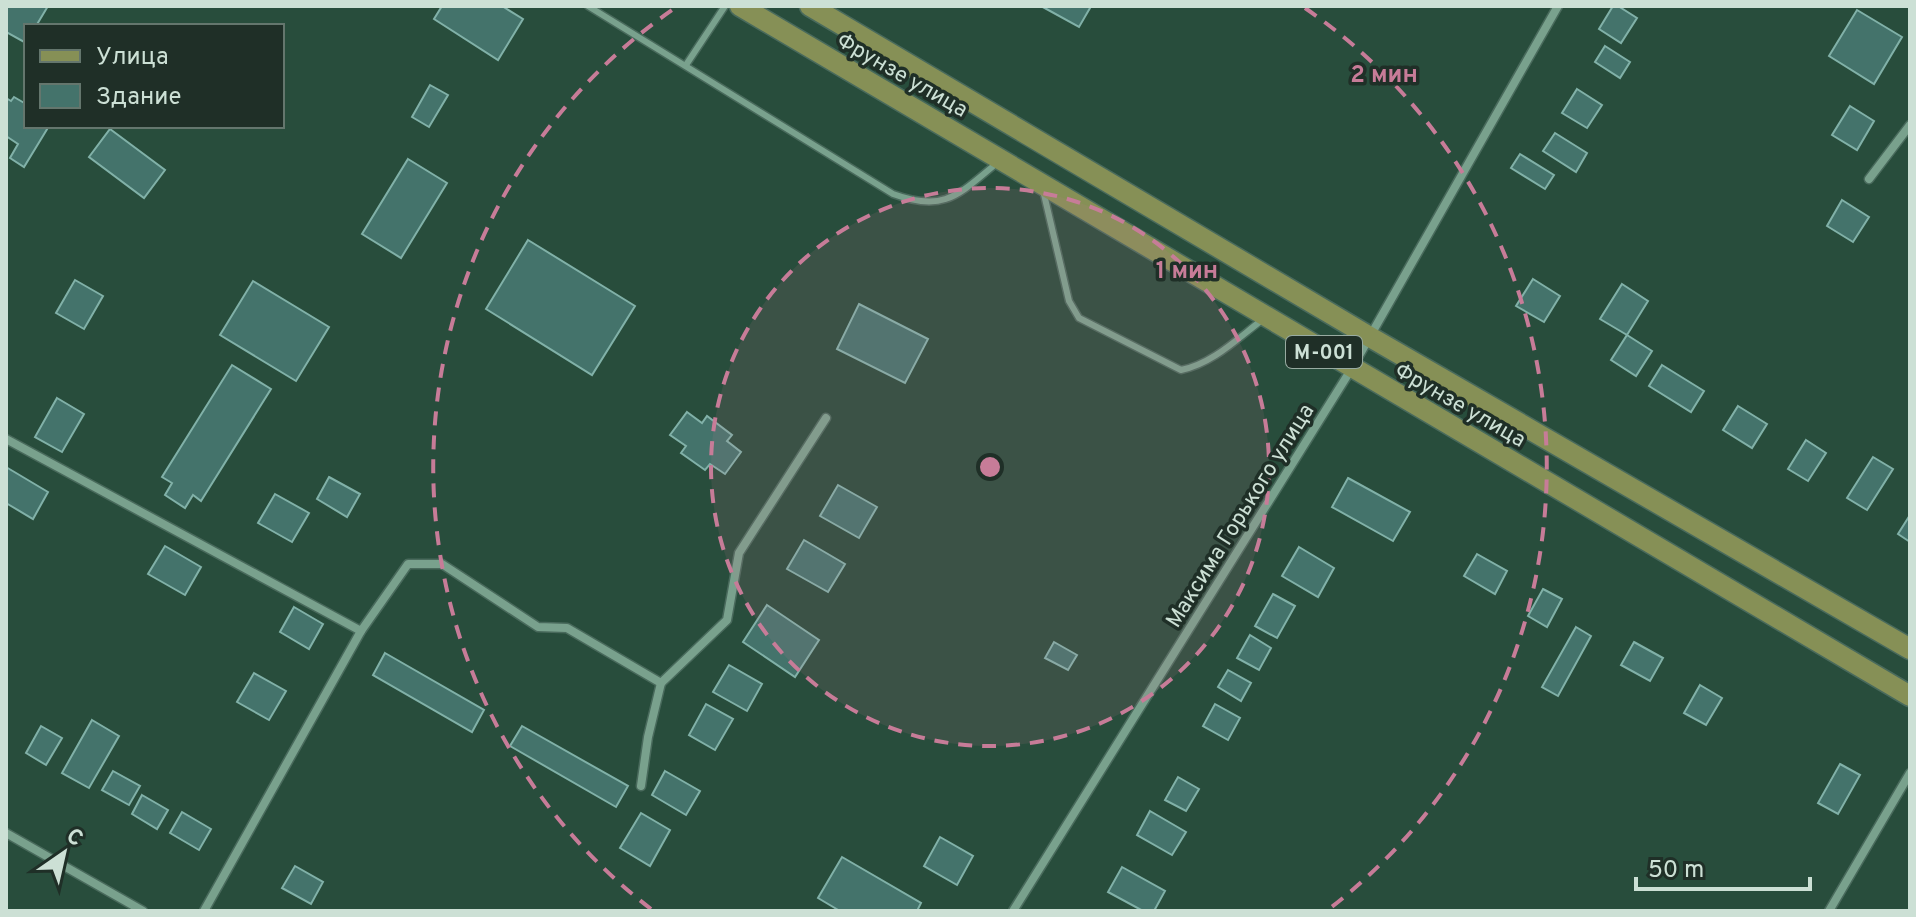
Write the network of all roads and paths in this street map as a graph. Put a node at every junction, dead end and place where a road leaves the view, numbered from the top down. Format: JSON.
{"nodes":[{"id":1,"x":588,"y":6,"type":"edge"},
{"id":2,"x":725,"y":6,"type":"edge"},
{"id":3,"x":740,"y":6,"type":"edge"},
{"id":4,"x":810,"y":6,"type":"edge"},
{"id":5,"x":1558,"y":6,"type":"edge"},
{"id":6,"x":686,"y":65,"type":"junction"},
{"id":7,"x":1910,"y":125,"type":"edge"},
{"id":8,"x":1002,"y":159,"type":"junction"},
{"id":9,"x":1869,"y":179,"type":"dead end"},
{"id":10,"x":1042,"y":182,"type":"junction"},
{"id":11,"x":1265,"y":317,"type":"junction"},
{"id":12,"x":1370,"y":337,"type":"junction"},
{"id":13,"x":1352,"y":368,"type":"junction"},
{"id":14,"x":826,"y":418,"type":"dead end"},
{"id":15,"x":6,"y":439,"type":"edge"},
{"id":16,"x":361,"y":631,"type":"junction"},
{"id":17,"x":1910,"y":649,"type":"edge"},
{"id":18,"x":661,"y":683,"type":"junction"},
{"id":19,"x":1910,"y":696,"type":"edge"},
{"id":20,"x":1910,"y":773,"type":"edge"},
{"id":21,"x":641,"y":786,"type":"dead end"},
{"id":22,"x":6,"y":833,"type":"edge"},
{"id":23,"x":143,"y":911,"type":"edge"},
{"id":24,"x":204,"y":911,"type":"edge"},
{"id":25,"x":1013,"y":911,"type":"edge"},
{"id":26,"x":1829,"y":911,"type":"edge"}],
"edges":[{"from":1,"to":6,"type":"lane"},
{"from":2,"to":6,"type":"lane"},
{"from":3,"to":8,"type":"main road","name":"Фрунзе улица","number":"M-001"},
{"from":4,"to":12,"type":"main road","name":"Фрунзе улица","number":"M-001"},
{"from":5,"to":12,"type":"street","name":"Максима Горького улица"},
{"from":6,"to":8,"type":"lane"},
{"from":7,"to":9,"type":"street"},
{"from":8,"to":10,"type":"main road","name":"Фрунзе улица","number":"M-001"},
{"from":10,"to":11,"type":"main road","name":"Фрунзе улица","number":"M-001"},
{"from":10,"to":11,"type":"lane"},
{"from":11,"to":13,"type":"main road","name":"Фрунзе улица","number":"M-001"},
{"from":12,"to":13,"type":"street","name":"Максима Горького улица"},
{"from":12,"to":17,"type":"main road","name":"Фрунзе улица","number":"M-001"},
{"from":13,"to":19,"type":"main road","name":"Фрунзе улица","number":"M-001"},
{"from":13,"to":25,"type":"street","name":"Максима Горького улица"},
{"from":14,"to":18,"type":"street"},
{"from":15,"to":16,"type":"street"},
{"from":16,"to":18,"type":"street"},
{"from":16,"to":24,"type":"street"},
{"from":18,"to":21,"type":"street"},
{"from":20,"to":26,"type":"street"},
{"from":22,"to":23,"type":"street"}]}
